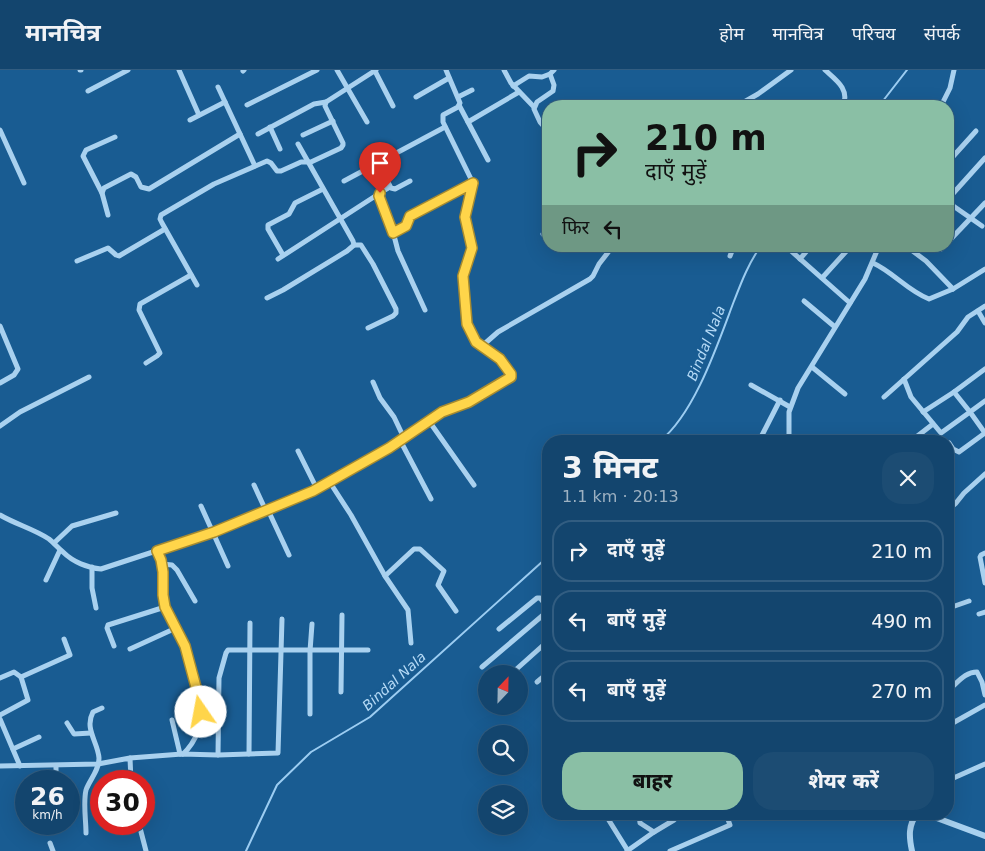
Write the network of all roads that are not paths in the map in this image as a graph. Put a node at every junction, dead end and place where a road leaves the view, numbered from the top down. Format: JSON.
{"nodes":[{"id":1,"x":128,"y":70,"type":"edge"},
{"id":2,"x":179,"y":70,"type":"edge"},
{"id":3,"x":317,"y":70,"type":"edge"},
{"id":4,"x":337,"y":70,"type":"edge"},
{"id":5,"x":376,"y":70,"type":"edge"},
{"id":6,"x":446,"y":70,"type":"edge"},
{"id":7,"x":504,"y":70,"type":"edge"},
{"id":8,"x":790,"y":70,"type":"edge"},
{"id":9,"x":824,"y":70,"type":"edge"},
{"id":10,"x":954,"y":70,"type":"edge"},
{"id":11,"x":552,"y":72,"type":"edge"},
{"id":12,"x":449,"y":78,"type":"junction"},
{"id":13,"x":513,"y":86,"type":"junction"},
{"id":14,"x":218,"y":87,"type":"dead end"},
{"id":15,"x":348,"y":88,"type":"junction"},
{"id":16,"x":472,"y":90,"type":"dead end"},
{"id":17,"x":88,"y":91,"type":"dead end"},
{"id":18,"x":519,"y":92,"type":"junction"},
{"id":19,"x":416,"y":97,"type":"dead end"},
{"id":20,"x":458,"y":97,"type":"junction"},
{"id":21,"x":747,"y":100,"type":"edge"},
{"id":22,"x":844,"y":100,"type":"edge"},
{"id":23,"x":944,"y":100,"type":"edge"},
{"id":24,"x":225,"y":102,"type":"junction"},
{"id":25,"x":326,"y":102,"type":"junction"},
{"id":26,"x":247,"y":105,"type":"dead end"},
{"id":27,"x":459,"y":105,"type":"junction"},
{"id":28,"x":393,"y":106,"type":"dead end"},
{"id":29,"x":534,"y":107,"type":"junction"},
{"id":30,"x":199,"y":115,"type":"junction"},
{"id":31,"x":190,"y":120,"type":"dead end"},
{"id":32,"x":333,"y":121,"type":"junction"},
{"id":33,"x":367,"y":122,"type":"dead end"},
{"id":34,"x":468,"y":122,"type":"junction"},
{"id":35,"x":542,"y":124,"type":"edge"},
{"id":36,"x":270,"y":127,"type":"junction"},
{"id":37,"x":445,"y":127,"type":"junction"},
{"id":38,"x":0,"y":130,"type":"edge"},
{"id":39,"x":976,"y":131,"type":"dead end"},
{"id":40,"x":240,"y":134,"type":"junction"},
{"id":41,"x":258,"y":134,"type":"dead end"},
{"id":42,"x":303,"y":135,"type":"dead end"},
{"id":43,"x":115,"y":137,"type":"dead end"},
{"id":44,"x":2,"y":140,"type":"edge"},
{"id":45,"x":298,"y":144,"type":"dead end"},
{"id":46,"x":280,"y":150,"type":"dead end"},
{"id":47,"x":954,"y":155,"type":"edge"},
{"id":48,"x":985,"y":158,"type":"edge"},
{"id":49,"x":488,"y":160,"type":"dead end"},
{"id":50,"x":378,"y":162,"type":"junction"},
{"id":51,"x":309,"y":163,"type":"junction"},
{"id":52,"x":255,"y":166,"type":"junction"},
{"id":53,"x":344,"y":181,"type":"dead end"},
{"id":54,"x":410,"y":181,"type":"dead end"},
{"id":55,"x":24,"y":183,"type":"dead end"},
{"id":56,"x":473,"y":183,"type":"junction"},
{"id":57,"x":390,"y":187,"type":"junction"},
{"id":58,"x":323,"y":189,"type":"junction"},
{"id":59,"x":954,"y":192,"type":"edge"},
{"id":60,"x":102,"y":193,"type":"junction"},
{"id":61,"x":380,"y":193,"type":"junction"},
{"id":62,"x":985,"y":203,"type":"edge"},
{"id":63,"x":954,"y":207,"type":"edge"},
{"id":64,"x":108,"y":215,"type":"dead end"},
{"id":65,"x":970,"y":218,"type":"junction"},
{"id":66,"x":340,"y":219,"type":"junction"},
{"id":67,"x":982,"y":226,"type":"dead end"},
{"id":68,"x":165,"y":229,"type":"junction"},
{"id":69,"x":393,"y":233,"type":"junction"},
{"id":70,"x":954,"y":236,"type":"edge"},
{"id":71,"x":354,"y":245,"type":"junction"},
{"id":72,"x":609,"y":252,"type":"edge"},
{"id":73,"x":732,"y":252,"type":"edge"},
{"id":74,"x":792,"y":252,"type":"edge"},
{"id":75,"x":806,"y":252,"type":"edge"},
{"id":76,"x":846,"y":252,"type":"edge"},
{"id":77,"x":877,"y":252,"type":"edge"},
{"id":78,"x":914,"y":252,"type":"edge"},
{"id":79,"x":283,"y":255,"type":"junction"},
{"id":80,"x":730,"y":256,"type":"dead end"},
{"id":81,"x":800,"y":258,"type":"junction"},
{"id":82,"x":278,"y":259,"type":"dead end"},
{"id":83,"x":77,"y":261,"type":"dead end"},
{"id":84,"x":873,"y":263,"type":"junction"},
{"id":85,"x":985,"y":270,"type":"edge"},
{"id":86,"x":191,"y":275,"type":"junction"},
{"id":87,"x":822,"y":278,"type":"junction"},
{"id":88,"x":197,"y":285,"type":"dead end"},
{"id":89,"x":953,"y":289,"type":"junction"},
{"id":90,"x":266,"y":298,"type":"dead end"},
{"id":91,"x":804,"y":301,"type":"dead end"},
{"id":92,"x":850,"y":304,"type":"junction"},
{"id":93,"x":985,"y":306,"type":"edge"},
{"id":94,"x":425,"y":310,"type":"dead end"},
{"id":95,"x":978,"y":311,"type":"junction"},
{"id":96,"x":985,"y":323,"type":"edge"},
{"id":97,"x":0,"y":326,"type":"edge"},
{"id":98,"x":835,"y":327,"type":"junction"},
{"id":99,"x":368,"y":328,"type":"dead end"},
{"id":100,"x":482,"y":346,"type":"junction"},
{"id":101,"x":146,"y":363,"type":"dead end"},
{"id":102,"x":812,"y":367,"type":"junction"},
{"id":103,"x":985,"y":369,"type":"edge"},
{"id":104,"x":89,"y":377,"type":"dead end"},
{"id":105,"x":904,"y":379,"type":"junction"},
{"id":106,"x":373,"y":382,"type":"dead end"},
{"id":107,"x":0,"y":383,"type":"edge"},
{"id":108,"x":751,"y":384,"type":"dead end"},
{"id":109,"x":954,"y":392,"type":"junction"},
{"id":110,"x":845,"y":394,"type":"dead end"},
{"id":111,"x":884,"y":397,"type":"dead end"},
{"id":112,"x":780,"y":400,"type":"junction"},
{"id":113,"x":985,"y":401,"type":"edge"},
{"id":114,"x":790,"y":407,"type":"junction"},
{"id":115,"x":924,"y":412,"type":"junction"},
{"id":116,"x":970,"y":412,"type":"junction"},
{"id":117,"x":429,"y":421,"type":"junction"},
{"id":118,"x":934,"y":424,"type":"junction"},
{"id":119,"x":0,"y":426,"type":"edge"},
{"id":120,"x":941,"y":433,"type":"joint"},
{"id":121,"x":985,"y":433,"type":"edge"},
{"id":122,"x":762,"y":435,"type":"edge"},
{"id":123,"x":789,"y":435,"type":"edge"},
{"id":124,"x":919,"y":435,"type":"edge"},
{"id":125,"x":402,"y":439,"type":"junction"},
{"id":126,"x":954,"y":450,"type":"edge"},
{"id":127,"x":298,"y":452,"type":"dead end"},
{"id":128,"x":985,"y":474,"type":"edge"},
{"id":129,"x":329,"y":481,"type":"junction"},
{"id":130,"x":254,"y":485,"type":"dead end"},
{"id":131,"x":474,"y":485,"type":"dead end"},
{"id":132,"x":317,"y":489,"type":"junction"},
{"id":133,"x":431,"y":499,"type":"dead end"},
{"id":134,"x":954,"y":505,"type":"edge"},
{"id":135,"x":201,"y":506,"type":"dead end"},
{"id":136,"x":267,"y":510,"type":"junction"},
{"id":137,"x":116,"y":513,"type":"dead end"},
{"id":138,"x":0,"y":515,"type":"edge"},
{"id":139,"x":214,"y":532,"type":"junction"},
{"id":140,"x":54,"y":543,"type":"junction"},
{"id":141,"x":60,"y":550,"type":"junction"},
{"id":142,"x":157,"y":551,"type":"junction"},
{"id":143,"x":985,"y":553,"type":"edge"},
{"id":144,"x":289,"y":556,"type":"dead end"},
{"id":145,"x":162,"y":564,"type":"junction"},
{"id":146,"x":228,"y":566,"type":"dead end"},
{"id":147,"x":92,"y":567,"type":"junction"},
{"id":148,"x":385,"y":576,"type":"junction"},
{"id":149,"x":46,"y":580,"type":"dead end"},
{"id":150,"x":985,"y":583,"type":"edge"},
{"id":151,"x":542,"y":600,"type":"edge"},
{"id":152,"x":195,"y":601,"type":"dead end"},
{"id":153,"x":969,"y":601,"type":"dead end"},
{"id":154,"x":954,"y":606,"type":"edge"},
{"id":155,"x":165,"y":607,"type":"junction"},
{"id":156,"x":96,"y":608,"type":"dead end"},
{"id":157,"x":456,"y":611,"type":"dead end"},
{"id":158,"x":342,"y":615,"type":"dead end"},
{"id":159,"x":542,"y":616,"type":"edge"},
{"id":160,"x":282,"y":619,"type":"dead end"},
{"id":161,"x":250,"y":623,"type":"dead end"},
{"id":162,"x":312,"y":624,"type":"dead end"},
{"id":163,"x":176,"y":628,"type":"junction"},
{"id":164,"x":499,"y":629,"type":"dead end"},
{"id":165,"x":64,"y":639,"type":"dead end"},
{"id":166,"x":411,"y":643,"type":"dead end"},
{"id":167,"x":114,"y":646,"type":"dead end"},
{"id":168,"x":542,"y":646,"type":"edge"},
{"id":169,"x":130,"y":648,"type":"dead end"},
{"id":170,"x":250,"y":649,"type":"junction"},
{"id":171,"x":280,"y":650,"type":"junction"},
{"id":172,"x":342,"y":650,"type":"junction"},
{"id":173,"x":368,"y":650,"type":"dead end"},
{"id":174,"x":310,"y":651,"type":"junction"},
{"id":175,"x":484,"y":665,"type":"edge"},
{"id":176,"x":521,"y":665,"type":"edge"},
{"id":177,"x":21,"y":677,"type":"junction"},
{"id":178,"x":0,"y":678,"type":"edge"},
{"id":179,"x":542,"y":678,"type":"edge"},
{"id":180,"x":538,"y":682,"type":"dead end"},
{"id":181,"x":954,"y":684,"type":"edge"},
{"id":182,"x":341,"y":692,"type":"dead end"},
{"id":183,"x":985,"y":695,"type":"edge"},
{"id":184,"x":985,"y":705,"type":"edge"},
{"id":185,"x":102,"y":708,"type":"dead end"},
{"id":186,"x":310,"y":714,"type":"dead end"},
{"id":187,"x":0,"y":715,"type":"edge"},
{"id":188,"x":0,"y":719,"type":"edge"},
{"id":189,"x":172,"y":720,"type":"dead end"},
{"id":190,"x":954,"y":722,"type":"edge"},
{"id":191,"x":67,"y":723,"type":"dead end"},
{"id":192,"x":91,"y":733,"type":"junction"},
{"id":193,"x":39,"y":737,"type":"dead end"},
{"id":194,"x":13,"y":748,"type":"junction"},
{"id":195,"x":181,"y":754,"type":"junction"},
{"id":196,"x":249,"y":754,"type":"junction"},
{"id":197,"x":218,"y":755,"type":"junction"},
{"id":198,"x":130,"y":758,"type":"junction"},
{"id":199,"x":98,"y":764,"type":"junction"},
{"id":200,"x":985,"y":764,"type":"edge"},
{"id":201,"x":0,"y":766,"type":"edge"},
{"id":202,"x":20,"y":766,"type":"junction"},
{"id":203,"x":56,"y":766,"type":"junction"},
{"id":204,"x":56,"y":770,"type":"edge"},
{"id":205,"x":131,"y":770,"type":"edge"},
{"id":206,"x":954,"y":778,"type":"edge"},
{"id":207,"x":609,"y":820,"type":"edge"},
{"id":208,"x":639,"y":820,"type":"edge"},
{"id":209,"x":674,"y":820,"type":"edge"},
{"id":210,"x":728,"y":820,"type":"edge"},
{"id":211,"x":912,"y":820,"type":"edge"},
{"id":212,"x":940,"y":820,"type":"edge"},
{"id":213,"x":654,"y":832,"type":"junction"},
{"id":214,"x":86,"y":834,"type":"dead end"},
{"id":215,"x":142,"y":835,"type":"edge"},
{"id":216,"x":985,"y":836,"type":"edge"},
{"id":217,"x":50,"y":843,"type":"dead end"},
{"id":218,"x":682,"y":849,"type":"edge"},
{"id":219,"x":52,"y":851,"type":"edge"},
{"id":220,"x":146,"y":851,"type":"edge"},
{"id":221,"x":628,"y":851,"type":"edge"},
{"id":222,"x":670,"y":851,"type":"edge"},
{"id":223,"x":912,"y":851,"type":"edge"}],
"edges":[{"from":1,"to":17,"type":"street"},
{"from":2,"to":30,"type":"street"},
{"from":3,"to":26,"type":"street"},
{"from":4,"to":15,"type":"street"},
{"from":5,"to":15,"type":"street"},
{"from":5,"to":28,"type":"street"},
{"from":6,"to":12,"type":"street"},
{"from":7,"to":13,"type":"street"},
{"from":8,"to":21,"type":"street"},
{"from":9,"to":22,"type":"street"},
{"from":10,"to":23,"type":"street"},
{"from":11,"to":13,"type":"street"},
{"from":11,"to":29,"type":"street"},
{"from":12,"to":19,"type":"street"},
{"from":12,"to":20,"type":"street"},
{"from":13,"to":18,"type":"street"},
{"from":14,"to":24,"type":"street"},
{"from":15,"to":25,"type":"street"},
{"from":15,"to":33,"type":"street"},
{"from":16,"to":20,"type":"street"},
{"from":18,"to":29,"type":"street"},
{"from":18,"to":34,"type":"street"},
{"from":20,"to":27,"type":"street"},
{"from":24,"to":30,"type":"street"},
{"from":24,"to":40,"type":"street"},
{"from":25,"to":32,"type":"street"},
{"from":25,"to":36,"type":"street"},
{"from":27,"to":34,"type":"street"},
{"from":27,"to":37,"type":"street"},
{"from":29,"to":35,"type":"street"},
{"from":30,"to":31,"type":"street"},
{"from":32,"to":42,"type":"street"},
{"from":32,"to":51,"type":"street"},
{"from":34,"to":49,"type":"street"},
{"from":36,"to":41,"type":"street"},
{"from":36,"to":46,"type":"street"},
{"from":37,"to":50,"type":"street"},
{"from":37,"to":56,"type":"street"},
{"from":38,"to":44,"type":"street"},
{"from":39,"to":47,"type":"street"},
{"from":40,"to":52,"type":"street"},
{"from":40,"to":60,"type":"street"},
{"from":43,"to":60,"type":"street"},
{"from":44,"to":55,"type":"street"},
{"from":45,"to":51,"type":"street"},
{"from":48,"to":59,"type":"street"},
{"from":50,"to":53,"type":"street"},
{"from":50,"to":57,"type":"street"},
{"from":51,"to":52,"type":"street"},
{"from":51,"to":58,"type":"street"},
{"from":52,"to":68,"type":"street"},
{"from":54,"to":57,"type":"street"},
{"from":56,"to":69,"type":"street"},
{"from":56,"to":100,"type":"street"},
{"from":57,"to":61,"type":"street"},
{"from":58,"to":66,"type":"street"},
{"from":58,"to":79,"type":"street"},
{"from":60,"to":64,"type":"street"},
{"from":61,"to":66,"type":"street"},
{"from":61,"to":69,"type":"street"},
{"from":62,"to":65,"type":"street"},
{"from":63,"to":65,"type":"street"},
{"from":65,"to":67,"type":"street"},
{"from":65,"to":70,"type":"street"},
{"from":66,"to":71,"type":"street"},
{"from":66,"to":79,"type":"street"},
{"from":68,"to":83,"type":"street"},
{"from":68,"to":86,"type":"street"},
{"from":69,"to":94,"type":"street"},
{"from":71,"to":90,"type":"street"},
{"from":71,"to":99,"type":"street"},
{"from":72,"to":100,"type":"street"},
{"from":73,"to":80,"type":"street"},
{"from":74,"to":81,"type":"street"},
{"from":75,"to":81,"type":"street"},
{"from":76,"to":87,"type":"street"},
{"from":77,"to":84,"type":"street"},
{"from":78,"to":89,"type":"street"},
{"from":79,"to":82,"type":"street"},
{"from":81,"to":87,"type":"street"},
{"from":84,"to":89,"type":"street"},
{"from":84,"to":92,"type":"street"},
{"from":85,"to":89,"type":"street"},
{"from":86,"to":88,"type":"street"},
{"from":86,"to":101,"type":"street"},
{"from":87,"to":92,"type":"street"},
{"from":91,"to":98,"type":"street"},
{"from":92,"to":98,"type":"street"},
{"from":93,"to":95,"type":"street"},
{"from":95,"to":96,"type":"street"},
{"from":95,"to":105,"type":"street"},
{"from":97,"to":107,"type":"street"},
{"from":98,"to":102,"type":"street"},
{"from":100,"to":117,"type":"street"},
{"from":102,"to":110,"type":"street"},
{"from":102,"to":114,"type":"street"},
{"from":103,"to":109,"type":"street"},
{"from":104,"to":119,"type":"street"},
{"from":105,"to":111,"type":"street"},
{"from":105,"to":115,"type":"street"},
{"from":106,"to":125,"type":"street"},
{"from":108,"to":112,"type":"street"},
{"from":109,"to":115,"type":"street"},
{"from":109,"to":116,"type":"street"},
{"from":112,"to":114,"type":"street"},
{"from":112,"to":122,"type":"street"},
{"from":113,"to":116,"type":"street"},
{"from":114,"to":123,"type":"street"},
{"from":115,"to":118,"type":"street"},
{"from":116,"to":120,"type":"street"},
{"from":116,"to":121,"type":"street"},
{"from":117,"to":125,"type":"street"},
{"from":117,"to":131,"type":"street"},
{"from":118,"to":120,"type":"street"},
{"from":118,"to":124,"type":"street"},
{"from":121,"to":126,"type":"street"},
{"from":125,"to":129,"type":"street"},
{"from":125,"to":133,"type":"street"},
{"from":127,"to":132,"type":"street"},
{"from":128,"to":134,"type":"street"},
{"from":129,"to":132,"type":"street"},
{"from":129,"to":148,"type":"street"},
{"from":130,"to":136,"type":"street"},
{"from":132,"to":136,"type":"street"},
{"from":135,"to":139,"type":"street"},
{"from":136,"to":139,"type":"street"},
{"from":136,"to":144,"type":"street"},
{"from":137,"to":140,"type":"street"},
{"from":138,"to":140,"type":"street"},
{"from":139,"to":142,"type":"street"},
{"from":139,"to":146,"type":"street"},
{"from":140,"to":141,"type":"street"},
{"from":141,"to":147,"type":"street"},
{"from":141,"to":149,"type":"street"},
{"from":142,"to":145,"type":"street"},
{"from":142,"to":147,"type":"street"},
{"from":143,"to":150,"type":"street"},
{"from":145,"to":152,"type":"street"},
{"from":145,"to":155,"type":"street"},
{"from":147,"to":156,"type":"street"},
{"from":148,"to":157,"type":"street"},
{"from":148,"to":166,"type":"street"},
{"from":151,"to":164,"type":"street"},
{"from":153,"to":154,"type":"street"},
{"from":155,"to":163,"type":"street"},
{"from":155,"to":167,"type":"street"},
{"from":158,"to":172,"type":"street"},
{"from":159,"to":175,"type":"street"},
{"from":160,"to":171,"type":"street"},
{"from":161,"to":170,"type":"street"},
{"from":162,"to":174,"type":"street"},
{"from":163,"to":169,"type":"street"},
{"from":163,"to":195,"type":"street"},
{"from":165,"to":177,"type":"street"},
{"from":168,"to":176,"type":"street"},
{"from":170,"to":171,"type":"street"},
{"from":170,"to":196,"type":"street"},
{"from":170,"to":197,"type":"street"},
{"from":171,"to":174,"type":"street"},
{"from":171,"to":196,"type":"street"},
{"from":172,"to":173,"type":"street"},
{"from":172,"to":174,"type":"street"},
{"from":172,"to":182,"type":"street"},
{"from":174,"to":186,"type":"street"},
{"from":177,"to":178,"type":"street"},
{"from":177,"to":187,"type":"street"},
{"from":179,"to":180,"type":"street"},
{"from":181,"to":183,"type":"street"},
{"from":184,"to":190,"type":"street"},
{"from":185,"to":192,"type":"street"},
{"from":188,"to":194,"type":"street"},
{"from":189,"to":195,"type":"street"},
{"from":191,"to":192,"type":"street"},
{"from":192,"to":199,"type":"street"},
{"from":193,"to":194,"type":"street"},
{"from":194,"to":202,"type":"street"},
{"from":195,"to":197,"type":"street"},
{"from":195,"to":198,"type":"street"},
{"from":196,"to":197,"type":"street"},
{"from":198,"to":199,"type":"street"},
{"from":198,"to":205,"type":"street"},
{"from":199,"to":203,"type":"street"},
{"from":199,"to":214,"type":"street"},
{"from":200,"to":206,"type":"street"},
{"from":201,"to":202,"type":"street"},
{"from":202,"to":203,"type":"street"},
{"from":203,"to":204,"type":"street"},
{"from":207,"to":221,"type":"street"},
{"from":208,"to":213,"type":"street"},
{"from":209,"to":213,"type":"street"},
{"from":210,"to":218,"type":"street"},
{"from":211,"to":223,"type":"street"},
{"from":212,"to":216,"type":"street"},
{"from":213,"to":221,"type":"street"},
{"from":215,"to":220,"type":"street"},
{"from":217,"to":219,"type":"street"},
{"from":218,"to":222,"type":"street"}]}
